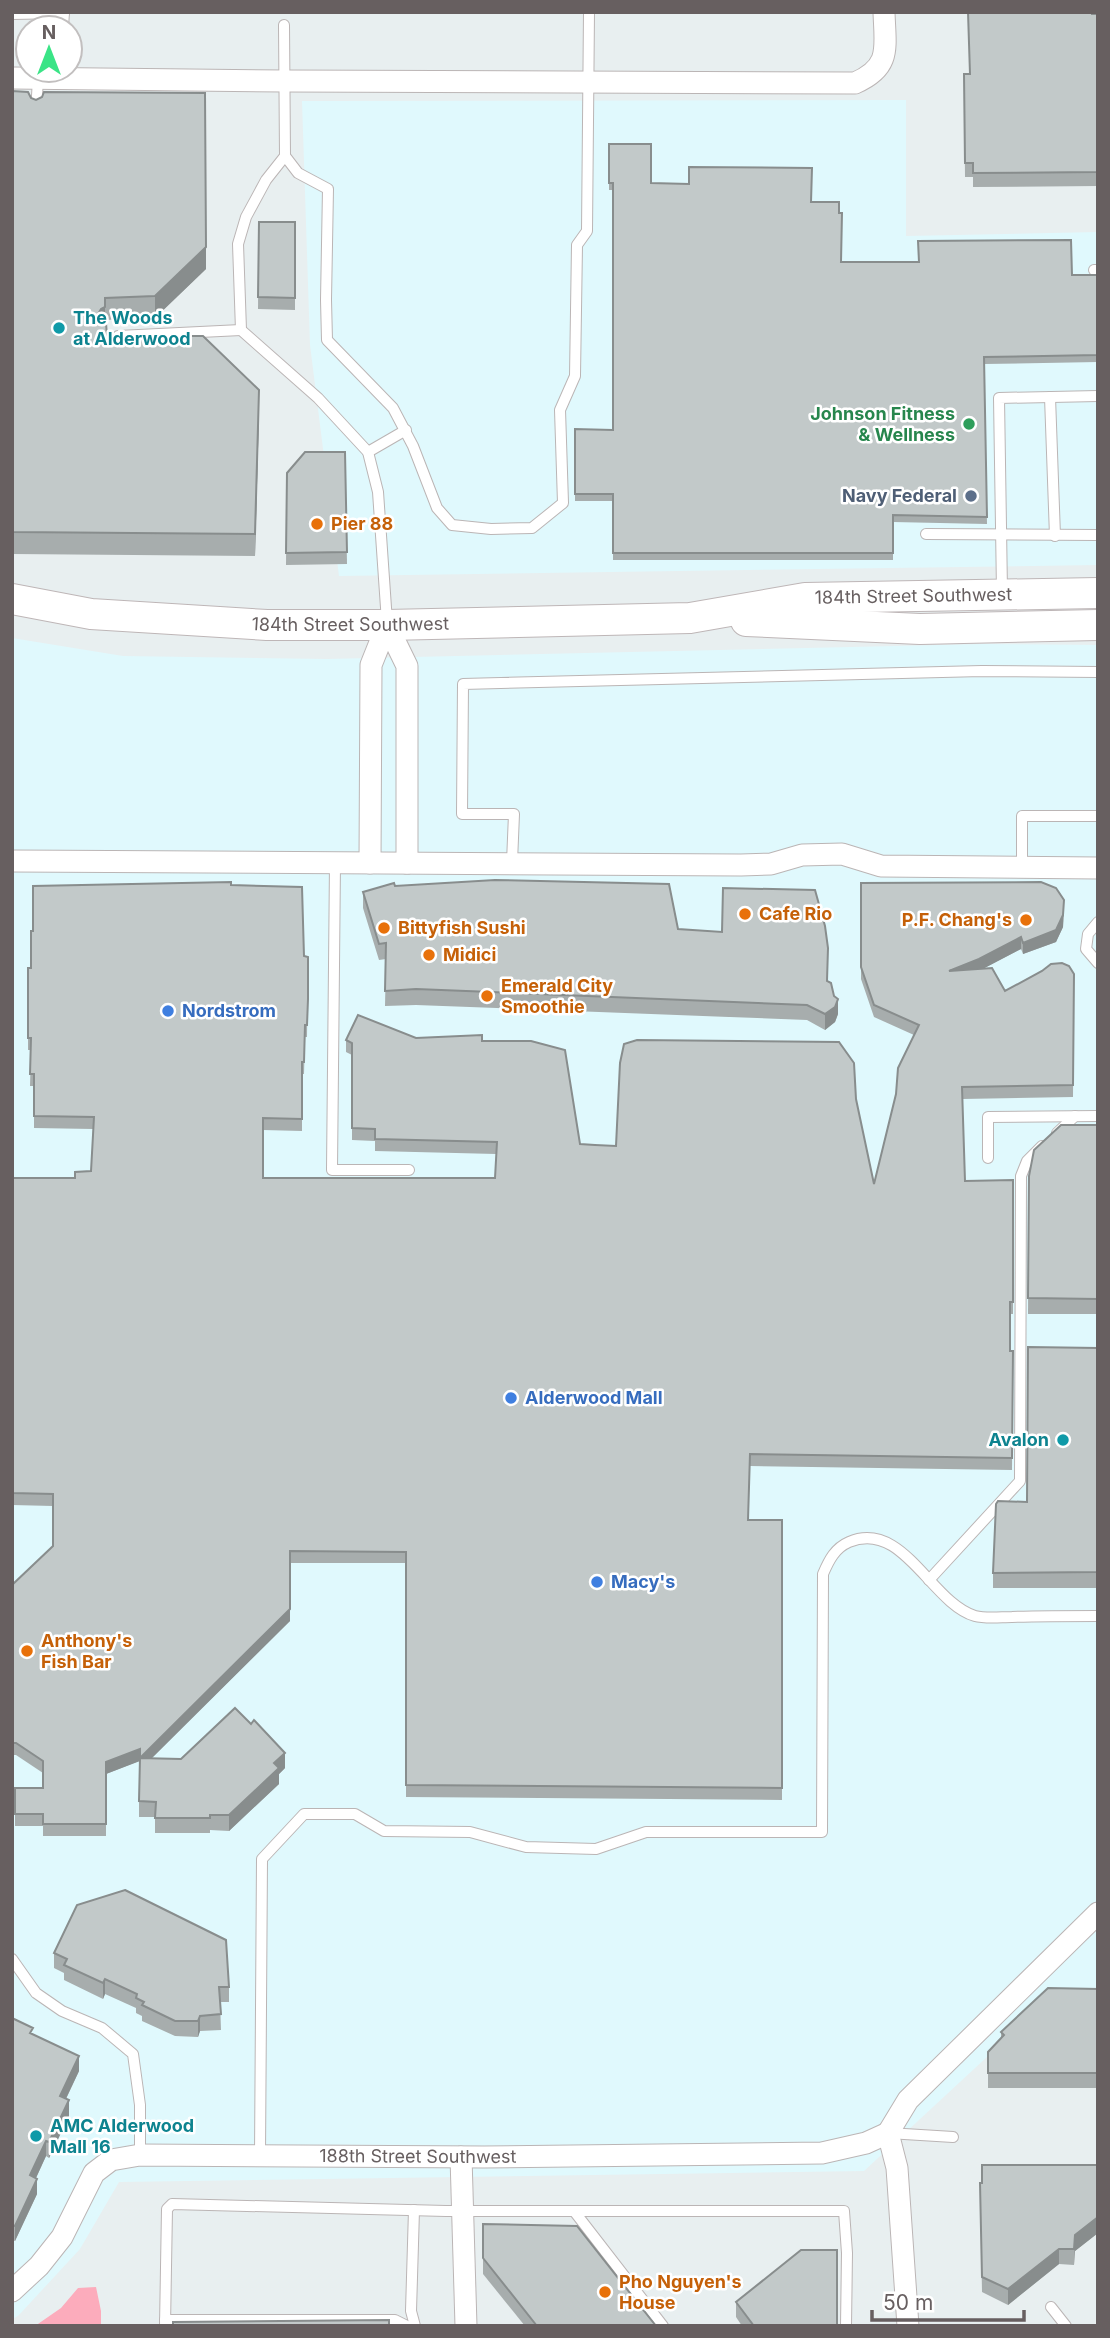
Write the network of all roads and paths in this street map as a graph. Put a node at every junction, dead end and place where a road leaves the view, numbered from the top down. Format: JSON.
{"nodes":[{"id":1,"x":64,"y":12,"type":"edge"},
{"id":2,"x":589,"y":12,"type":"edge"},
{"id":3,"x":884,"y":12,"type":"edge"},
{"id":4,"x":12,"y":13,"type":"edge"},
{"id":5,"x":284,"y":26,"type":"dead end"},
{"id":6,"x":84,"y":76,"type":"edge"},
{"id":7,"x":285,"y":81,"type":"junction"},
{"id":8,"x":587,"y":82,"type":"junction"},
{"id":9,"x":38,"y":84,"type":"edge"},
{"id":10,"x":36,"y":114,"type":"edge"},
{"id":11,"x":285,"y":156,"type":"junction"},
{"id":12,"x":241,"y":330,"type":"junction"},
{"id":13,"x":106,"y":337,"type":"edge"},
{"id":14,"x":1050,"y":397,"type":"junction"},
{"id":15,"x":1098,"y":397,"type":"edge"},
{"id":16,"x":406,"y":430,"type":"junction"},
{"id":17,"x":368,"y":452,"type":"junction"},
{"id":18,"x":926,"y":534,"type":"dead end"},
{"id":19,"x":1098,"y":535,"type":"edge"},
{"id":20,"x":1000,"y":536,"type":"junction"},
{"id":21,"x":1055,"y":536,"type":"junction"},
{"id":22,"x":1098,"y":593,"type":"edge"},
{"id":23,"x":1002,"y":594,"type":"junction"},
{"id":24,"x":12,"y":599,"type":"edge"},
{"id":25,"x":690,"y":618,"type":"junction"},
{"id":26,"x":387,"y":625,"type":"junction"},
{"id":27,"x":1087,"y":625,"type":"edge"},
{"id":28,"x":920,"y":629,"type":"junction"},
{"id":29,"x":1098,"y":672,"type":"edge"},
{"id":30,"x":1098,"y":816,"type":"edge"},
{"id":31,"x":12,"y":861,"type":"edge"},
{"id":32,"x":512,"y":862,"type":"junction"},
{"id":33,"x":335,"y":863,"type":"junction"},
{"id":34,"x":370,"y":863,"type":"junction"},
{"id":35,"x":407,"y":863,"type":"junction"},
{"id":36,"x":1022,"y":867,"type":"junction"},
{"id":37,"x":1098,"y":868,"type":"edge"},
{"id":38,"x":1098,"y":922,"type":"edge"},
{"id":39,"x":1098,"y":963,"type":"edge"},
{"id":40,"x":1075,"y":1116,"type":"junction"},
{"id":41,"x":1098,"y":1116,"type":"edge"},
{"id":42,"x":988,"y":1158,"type":"dead end"},
{"id":43,"x":409,"y":1170,"type":"dead end"},
{"id":44,"x":929,"y":1580,"type":"junction"},
{"id":45,"x":1098,"y":1616,"type":"edge"},
{"id":46,"x":1098,"y":1913,"type":"edge"},
{"id":47,"x":12,"y":1959,"type":"edge"},
{"id":48,"x":888,"y":2133,"type":"junction"},
{"id":49,"x":953,"y":2137,"type":"dead end"},
{"id":50,"x":140,"y":2155,"type":"junction"},
{"id":51,"x":260,"y":2155,"type":"junction"},
{"id":52,"x":461,"y":2157,"type":"junction"},
{"id":53,"x":414,"y":2210,"type":"junction"},
{"id":54,"x":461,"y":2210,"type":"junction"},
{"id":55,"x":574,"y":2211,"type":"junction"},
{"id":56,"x":12,"y":2291,"type":"edge"},
{"id":57,"x":1051,"y":2307,"type":"dead end"},
{"id":58,"x":165,"y":2323,"type":"edge"},
{"id":59,"x":407,"y":2326,"type":"edge"},
{"id":60,"x":415,"y":2326,"type":"edge"},
{"id":61,"x":466,"y":2326,"type":"edge"},
{"id":62,"x":663,"y":2326,"type":"edge"},
{"id":63,"x":846,"y":2326,"type":"edge"},
{"id":64,"x":908,"y":2326,"type":"edge"},
{"id":65,"x":1066,"y":2326,"type":"edge"}],
"edges":[{"from":1,"to":4,"type":"lane"},
{"from":2,"to":8,"type":"lane"},
{"from":3,"to":8,"type":"street"},
{"from":5,"to":7,"type":"lane"},
{"from":6,"to":7,"type":"street"},
{"from":7,"to":8,"type":"street"},
{"from":7,"to":11,"type":"lane"},
{"from":8,"to":16,"type":"lane"},
{"from":9,"to":10,"type":"lane"},
{"from":11,"to":12,"type":"lane"},
{"from":11,"to":16,"type":"lane"},
{"from":12,"to":13,"type":"lane"},
{"from":12,"to":17,"type":"lane"},
{"from":14,"to":15,"type":"lane"},
{"from":14,"to":20,"type":"lane"},
{"from":14,"to":21,"type":"lane"},
{"from":16,"to":17,"type":"lane"},
{"from":17,"to":26,"type":"lane"},
{"from":18,"to":20,"type":"lane"},
{"from":19,"to":21,"type":"lane"},
{"from":20,"to":21,"type":"lane"},
{"from":20,"to":23,"type":"lane"},
{"from":22,"to":23,"type":"main road","name":"184th Street Southwest"},
{"from":23,"to":25,"type":"main road","name":"184th Street Southwest"},
{"from":23,"to":27,"type":"main road"},
{"from":23,"to":28,"type":"main road"},
{"from":24,"to":26,"type":"main road","name":"184th Street Southwest"},
{"from":25,"to":26,"type":"main road","name":"184th Street Southwest"},
{"from":25,"to":28,"type":"main road","name":"184th Street Southwest"},
{"from":26,"to":34,"type":"street"},
{"from":26,"to":35,"type":"street"},
{"from":27,"to":28,"type":"main road","name":"184th Street Southwest"},
{"from":29,"to":32,"type":"lane"},
{"from":30,"to":36,"type":"lane"},
{"from":31,"to":33,"type":"street"},
{"from":32,"to":35,"type":"street"},
{"from":32,"to":36,"type":"street"},
{"from":33,"to":34,"type":"street"},
{"from":33,"to":43,"type":"lane"},
{"from":34,"to":35,"type":"street"},
{"from":36,"to":37,"type":"street"},
{"from":38,"to":39,"type":"lane"},
{"from":40,"to":41,"type":"lane"},
{"from":40,"to":42,"type":"lane"},
{"from":40,"to":44,"type":"lane"},
{"from":44,"to":45,"type":"lane"},
{"from":44,"to":51,"type":"lane"},
{"from":46,"to":48,"type":"street"},
{"from":47,"to":50,"type":"lane"},
{"from":48,"to":49,"type":"lane"},
{"from":48,"to":52,"type":"street","name":"188th Street Southwest"},
{"from":48,"to":64,"type":"street"},
{"from":50,"to":51,"type":"street","name":"188th Street Southwest"},
{"from":50,"to":56,"type":"street","name":"188th Street Southwest"},
{"from":51,"to":52,"type":"street","name":"188th Street Southwest"},
{"from":52,"to":54,"type":"street"},
{"from":53,"to":54,"type":"lane"},
{"from":53,"to":58,"type":"lane"},
{"from":53,"to":60,"type":"lane"},
{"from":54,"to":55,"type":"lane"},
{"from":54,"to":61,"type":"street"},
{"from":55,"to":62,"type":"lane"},
{"from":55,"to":63,"type":"lane"},
{"from":57,"to":65,"type":"lane"},
{"from":58,"to":59,"type":"lane"}]}
